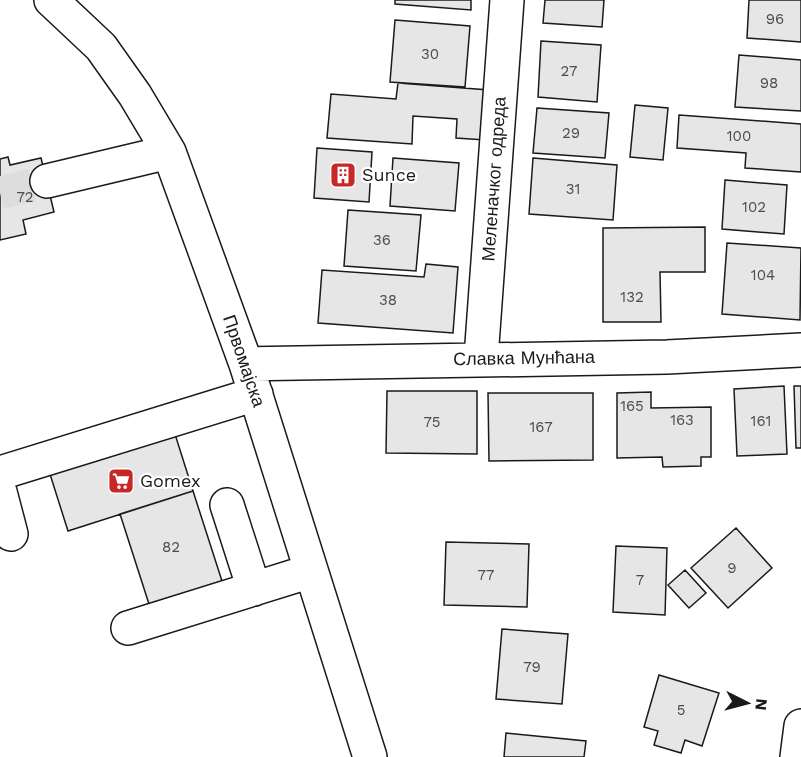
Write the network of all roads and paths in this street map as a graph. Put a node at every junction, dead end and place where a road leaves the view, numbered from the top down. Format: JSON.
{"nodes":[{"id":1,"x":51,"y":0,"type":"edge"},
{"id":2,"x":507,"y":0,"type":"edge"},
{"id":3,"x":169,"y":152,"type":"junction"},
{"id":4,"x":47,"y":182,"type":"tunnel mouth"},
{"id":5,"x":801,"y":350,"type":"edge"},
{"id":6,"x":481,"y":358,"type":"junction"},
{"id":7,"x":251,"y":379,"type":"junction"},
{"id":8,"x":0,"y":473,"type":"edge"},
{"id":9,"x":0,"y":492,"type":"edge"},
{"id":10,"x":226,"y":505,"type":"dead end"},
{"id":11,"x":12,"y":534,"type":"dead end"},
{"id":12,"x":311,"y":571,"type":"junction"},
{"id":13,"x":254,"y":589,"type":"junction"},
{"id":14,"x":128,"y":628,"type":"dead end"},
{"id":15,"x":801,"y":726,"type":"edge"},
{"id":16,"x":370,"y":757,"type":"edge"},
{"id":17,"x":797,"y":757,"type":"edge"}],
"edges":[{"from":1,"to":3,"type":"street","name":"Првомајска"},
{"from":2,"to":6,"type":"street","name":"Меленачког одреда"},
{"from":3,"to":4,"type":"street"},
{"from":3,"to":7,"type":"street","name":"Првомајска"},
{"from":5,"to":6,"type":"street","name":"Славка Мунћана"},
{"from":6,"to":7,"type":"street","name":"Славка Мунћана"},
{"from":7,"to":8,"type":"street","name":"Славка Мунћана"},
{"from":7,"to":12,"type":"street","name":"Првомајска"},
{"from":9,"to":11,"type":"street"},
{"from":10,"to":13,"type":"street"},
{"from":12,"to":13,"type":"street"},
{"from":12,"to":16,"type":"street","name":"Првомајска"},
{"from":13,"to":14,"type":"street"},
{"from":15,"to":17,"type":"street"}]}
